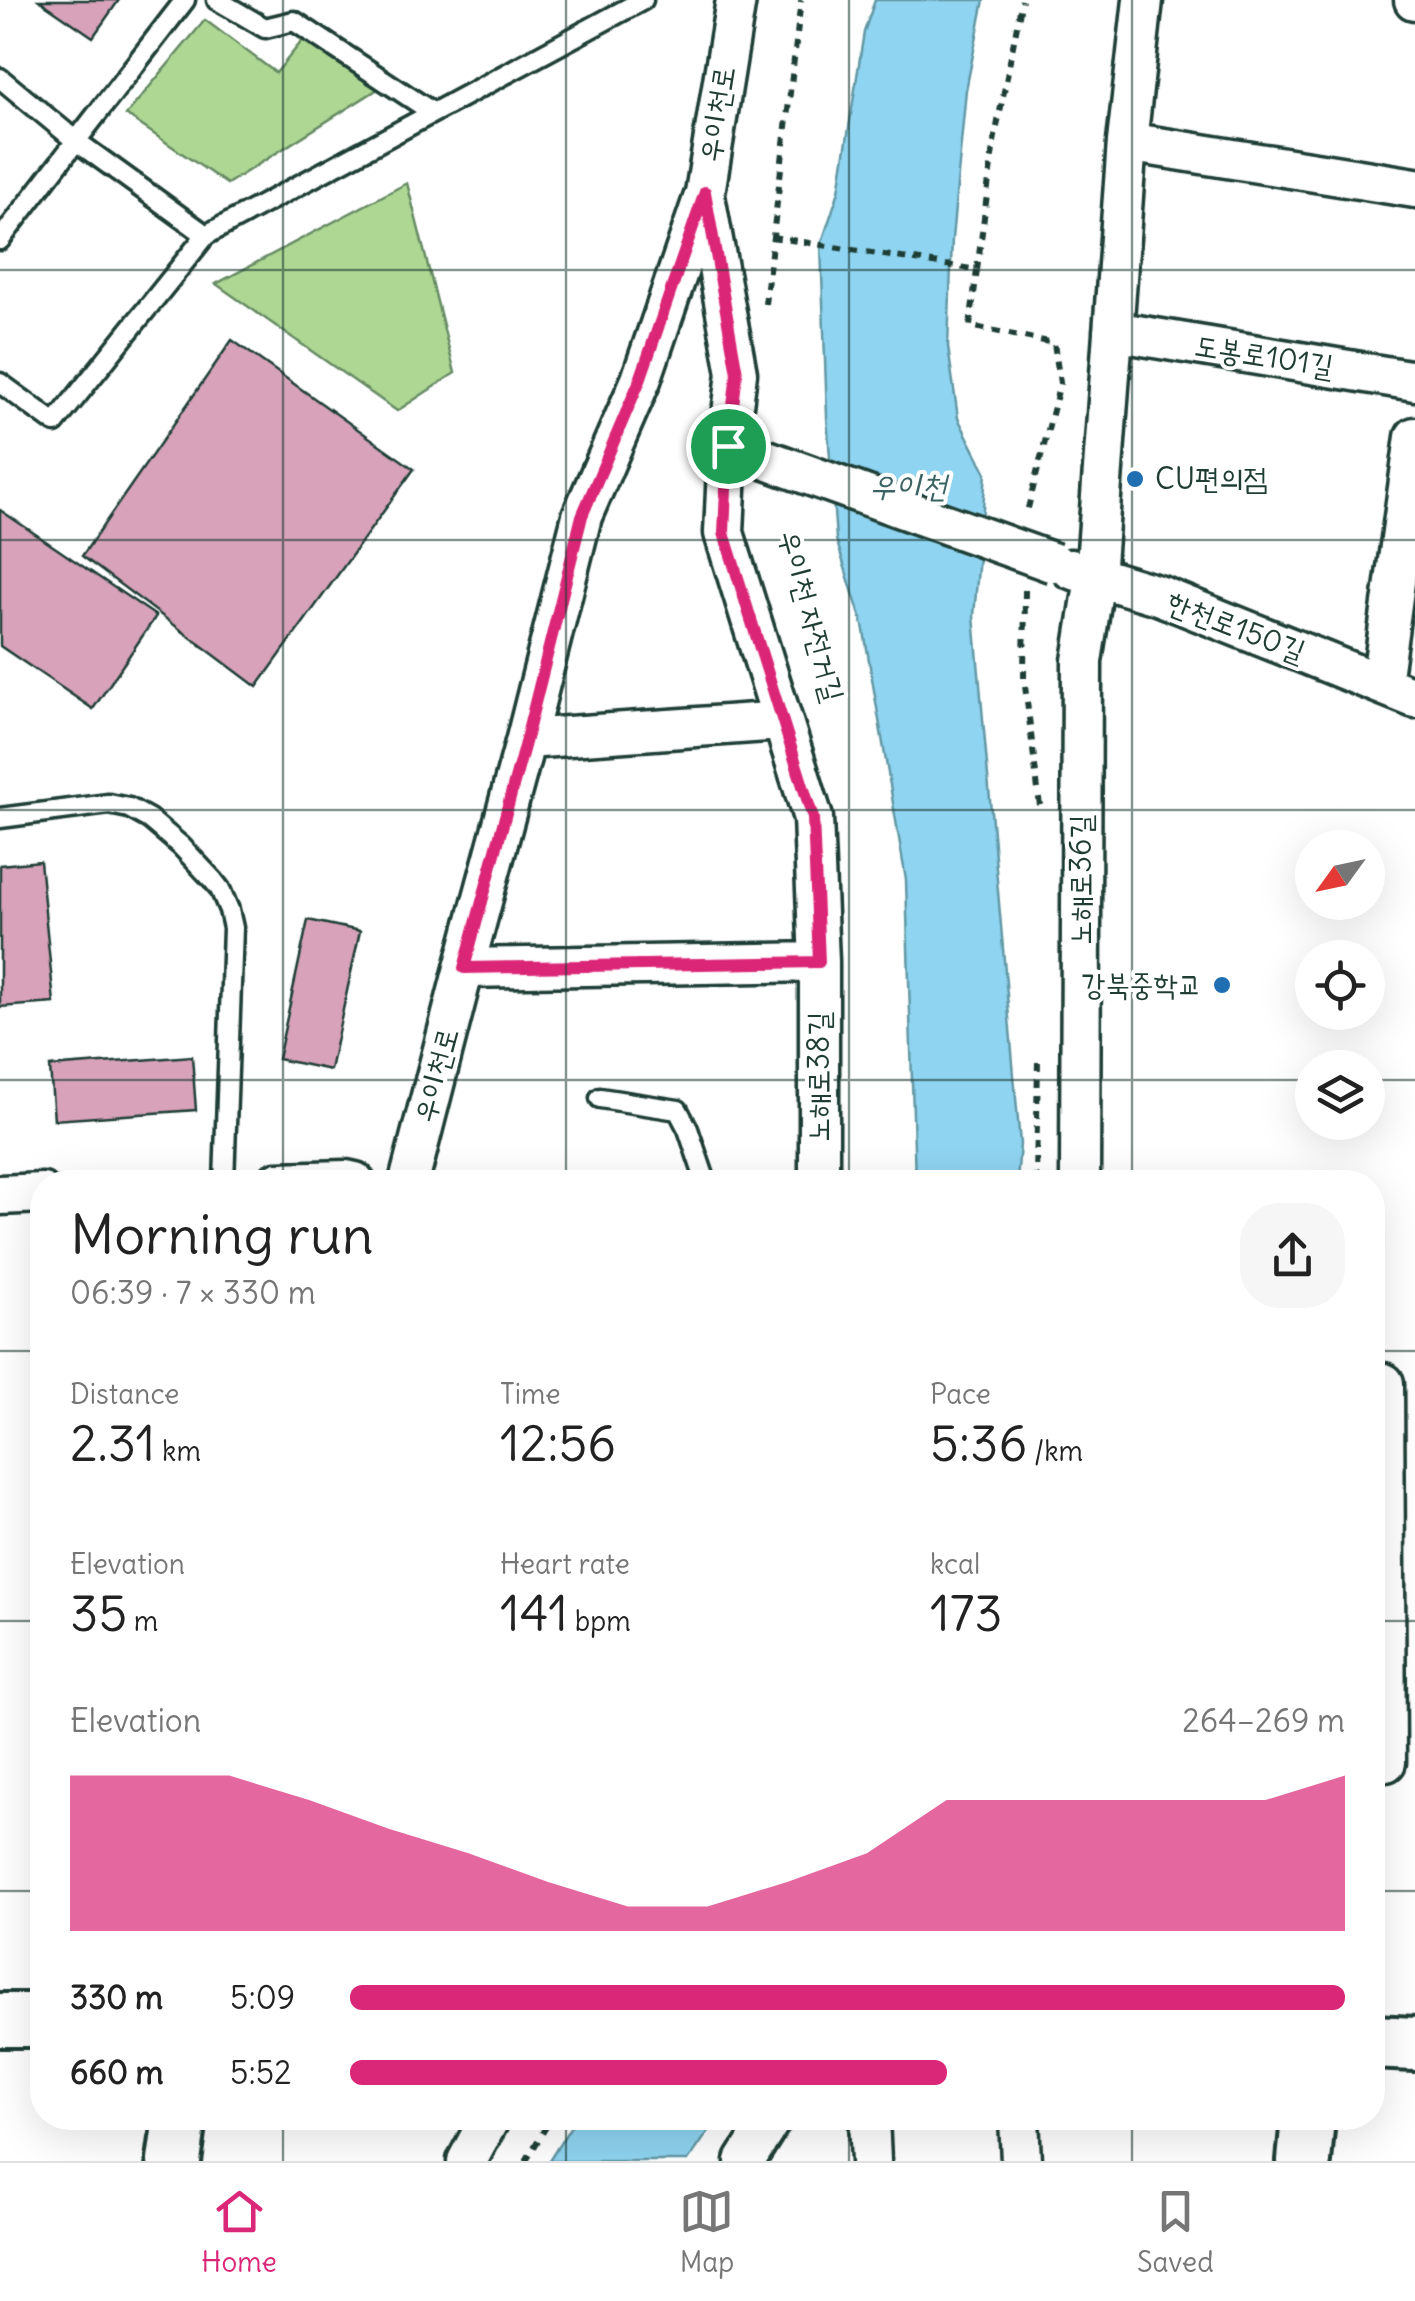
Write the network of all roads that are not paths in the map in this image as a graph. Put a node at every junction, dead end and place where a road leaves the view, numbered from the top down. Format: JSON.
{"nodes":[{"id":1,"x":186,"y":0,"type":"edge"},
{"id":2,"x":217,"y":0,"type":"edge"},
{"id":3,"x":643,"y":0,"type":"edge"},
{"id":4,"x":736,"y":0,"type":"edge"},
{"id":5,"x":1144,"y":0,"type":"edge"},
{"id":6,"x":0,"y":78,"type":"edge"},
{"id":7,"x":432,"y":112,"type":"junction"},
{"id":8,"x":76,"y":141,"type":"junction"},
{"id":9,"x":1127,"y":142,"type":"junction"},
{"id":10,"x":1415,"y":188,"type":"edge"},
{"id":11,"x":705,"y":192,"type":"junction"},
{"id":12,"x":206,"y":235,"type":"junction"},
{"id":13,"x":0,"y":240,"type":"edge"},
{"id":14,"x":1113,"y":330,"type":"junction"},
{"id":15,"x":1415,"y":381,"type":"edge"},
{"id":16,"x":0,"y":382,"type":"edge"},
{"id":17,"x":1415,"y":437,"type":"edge"},
{"id":18,"x":735,"y":448,"type":"junction"},
{"id":19,"x":1412,"y":475,"type":"edge"},
{"id":20,"x":1094,"y":578,"type":"junction"},
{"id":21,"x":1398,"y":691,"type":"edge"},
{"id":22,"x":782,"y":721,"type":"junction"},
{"id":23,"x":526,"y":739,"type":"junction"},
{"id":24,"x":0,"y":818,"type":"edge"},
{"id":25,"x":819,"y":962,"type":"junction"},
{"id":26,"x":464,"y":968,"type":"junction"},
{"id":27,"x":600,"y":1098,"type":"dead end"},
{"id":28,"x":224,"y":1170,"type":"edge"},
{"id":29,"x":413,"y":1170,"type":"edge"},
{"id":30,"x":702,"y":1170,"type":"edge"},
{"id":31,"x":818,"y":1170,"type":"edge"},
{"id":32,"x":1080,"y":1170,"type":"edge"},
{"id":33,"x":30,"y":1194,"type":"edge"},
{"id":34,"x":0,"y":1195,"type":"edge"},
{"id":35,"x":1391,"y":1383,"type":"edge"},
{"id":36,"x":1391,"y":1575,"type":"edge"},
{"id":37,"x":1391,"y":1762,"type":"edge"},
{"id":38,"x":0,"y":2020,"type":"edge"},
{"id":39,"x":30,"y":2020,"type":"edge"},
{"id":40,"x":1385,"y":2043,"type":"edge"},
{"id":41,"x":1415,"y":2044,"type":"edge"},
{"id":42,"x":178,"y":2130,"type":"edge"},
{"id":43,"x":484,"y":2130,"type":"edge"},
{"id":44,"x":764,"y":2130,"type":"edge"},
{"id":45,"x":869,"y":2130,"type":"edge"},
{"id":46,"x":1020,"y":2130,"type":"edge"},
{"id":47,"x":1307,"y":2130,"type":"edge"},
{"id":48,"x":174,"y":2161,"type":"edge"},
{"id":49,"x":467,"y":2161,"type":"edge"},
{"id":50,"x":745,"y":2161,"type":"edge"},
{"id":51,"x":870,"y":2161,"type":"edge"},
{"id":52,"x":1021,"y":2161,"type":"edge"},
{"id":53,"x":1304,"y":2161,"type":"edge"}],
"edges":[{"from":1,"to":8,"type":"lane"},
{"from":2,"to":7,"type":"lane"},
{"from":3,"to":7,"type":"lane"},
{"from":4,"to":11,"type":"street","name":"우이천로"},
{"from":5,"to":9,"type":"street"},
{"from":6,"to":8,"type":"lane"},
{"from":7,"to":12,"type":"lane"},
{"from":8,"to":12,"type":"lane"},
{"from":8,"to":13,"type":"lane"},
{"from":9,"to":10,"type":"street"},
{"from":9,"to":14,"type":"street"},
{"from":11,"to":18,"type":"street"},
{"from":11,"to":23,"type":"street","name":"우이천로"},
{"from":12,"to":16,"type":"lane"},
{"from":14,"to":15,"type":"street","name":"도봉로101길"},
{"from":14,"to":20,"type":"street"},
{"from":17,"to":19,"type":"street"},
{"from":18,"to":20,"type":"street","name":"한천로150길","bridge":true},
{"from":18,"to":22,"type":"street","name":"노해로38길"},
{"from":19,"to":21,"type":"street"},
{"from":20,"to":21,"type":"street","name":"한천로150길"},
{"from":20,"to":32,"type":"street","name":"노해로36길"},
{"from":22,"to":23,"type":"street"},
{"from":22,"to":25,"type":"street","name":"노해로38길"},
{"from":23,"to":26,"type":"street","name":"우이천로"},
{"from":24,"to":28,"type":"lane"},
{"from":25,"to":26,"type":"street"},
{"from":25,"to":31,"type":"street","name":"노해로38길"},
{"from":26,"to":29,"type":"street","name":"우이천로"},
{"from":27,"to":30,"type":"lane"},
{"from":33,"to":34,"type":"street"},
{"from":35,"to":36,"type":"street"},
{"from":36,"to":37,"type":"street"},
{"from":38,"to":39,"type":"street"},
{"from":40,"to":41,"type":"street"},
{"from":42,"to":48,"type":"street"},
{"from":43,"to":49,"type":"street"},
{"from":44,"to":50,"type":"street"},
{"from":45,"to":51,"type":"street"},
{"from":46,"to":52,"type":"street"},
{"from":47,"to":53,"type":"street"}]}
